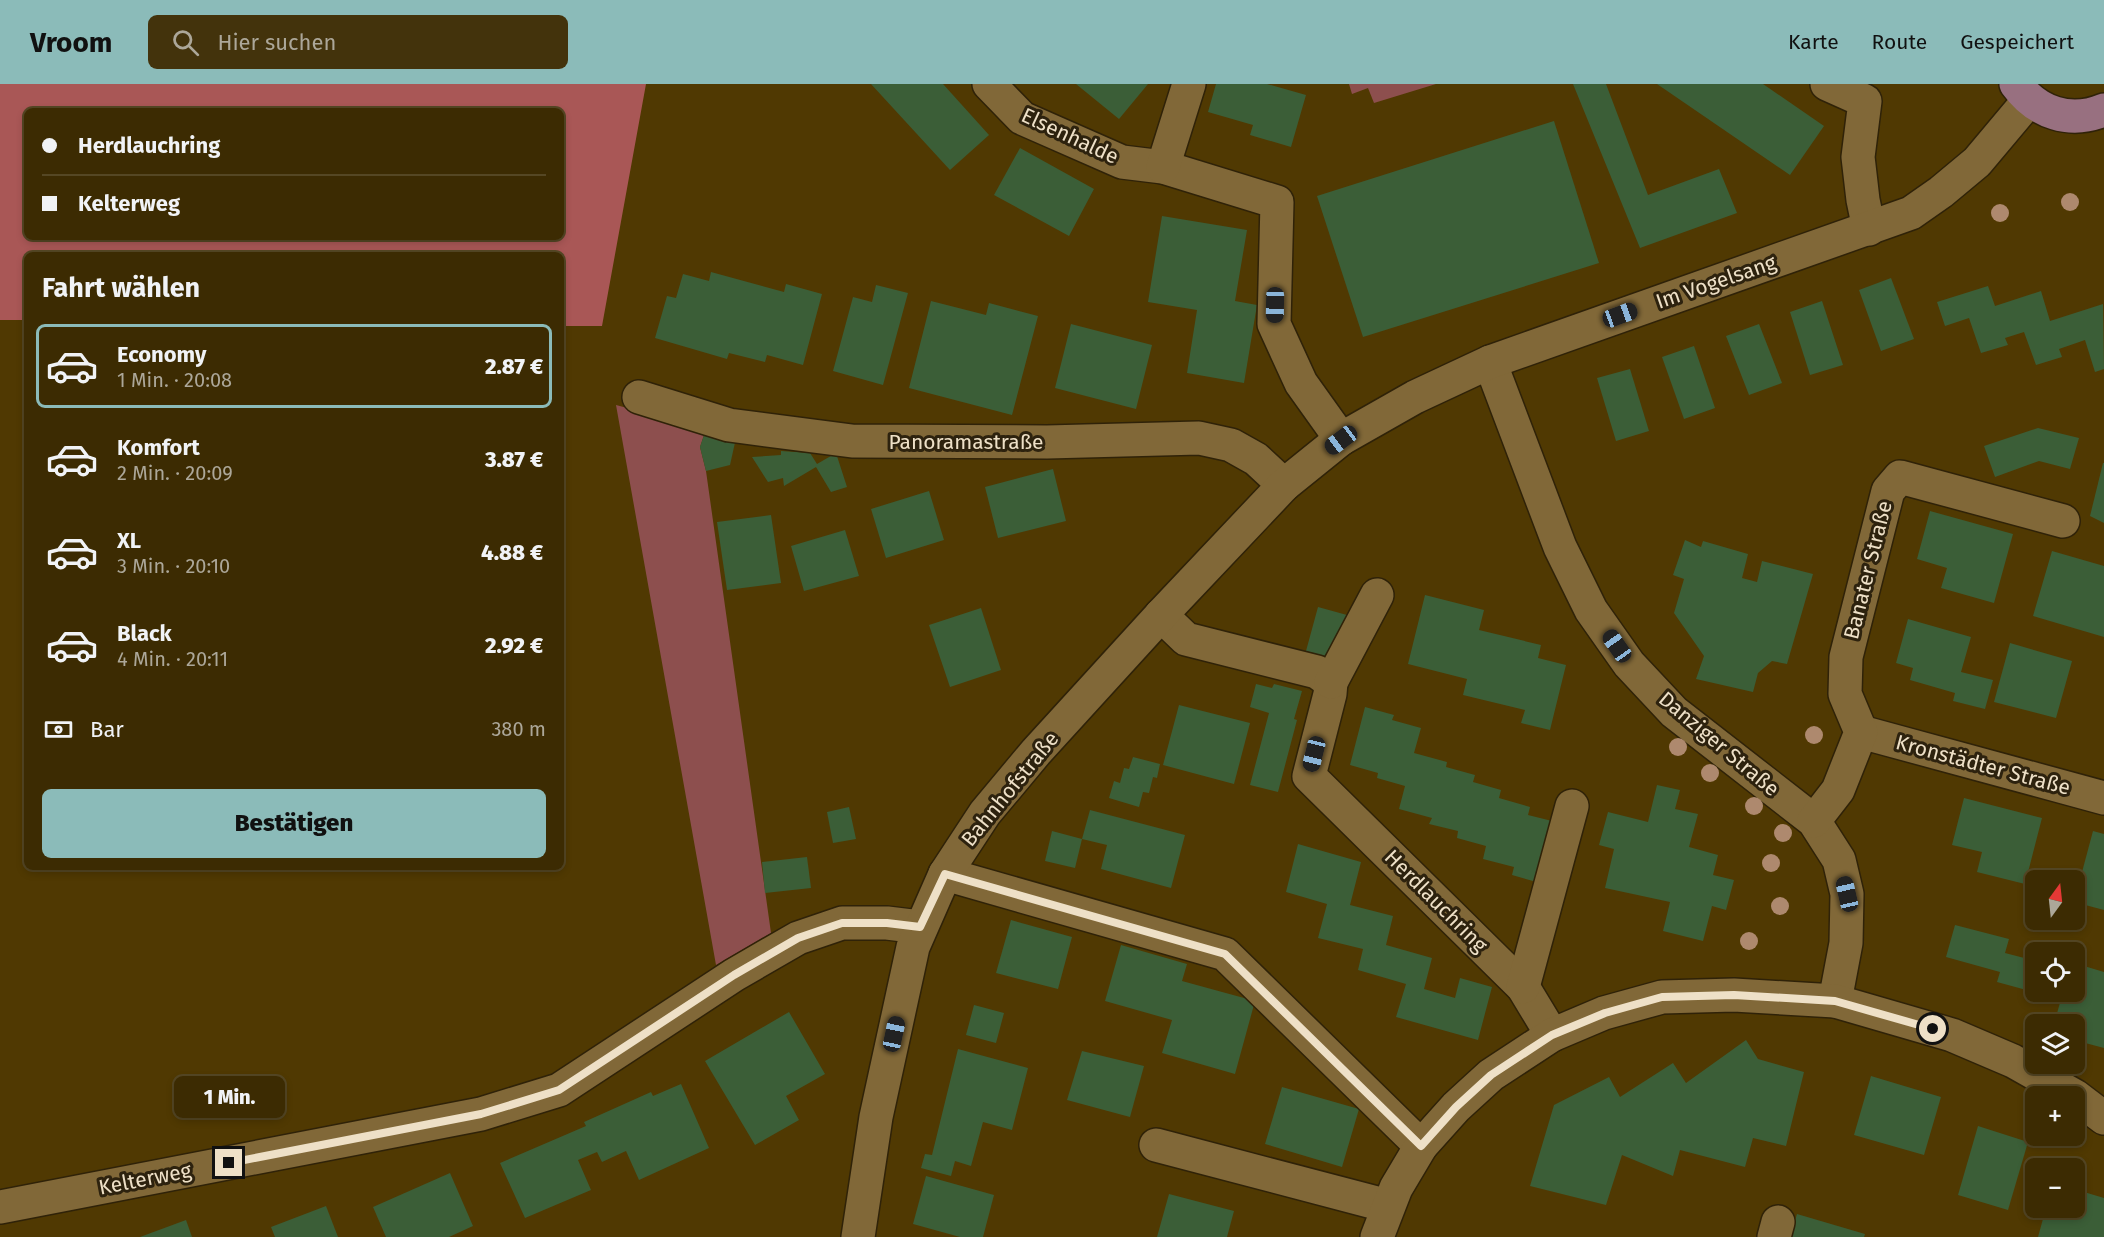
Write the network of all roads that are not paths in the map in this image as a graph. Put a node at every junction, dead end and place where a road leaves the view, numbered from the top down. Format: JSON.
{"nodes":[{"id":1,"x":989,"y":84,"type":"edge"},
{"id":2,"x":1189,"y":84,"type":"edge"},
{"id":3,"x":1827,"y":84,"type":"edge"},
{"id":4,"x":2022,"y":92,"type":"edge"},
{"id":5,"x":2104,"y":110,"type":"edge"},
{"id":6,"x":1163,"y":167,"type":"junction"},
{"id":7,"x":1869,"y":229,"type":"junction"},
{"id":8,"x":1490,"y":362,"type":"junction"},
{"id":9,"x":639,"y":397,"type":"dead end"},
{"id":10,"x":1341,"y":440,"type":"junction"},
{"id":11,"x":1284,"y":485,"type":"junction"},
{"id":12,"x":2063,"y":521,"type":"dead end"},
{"id":13,"x":1377,"y":595,"type":"dead end"},
{"id":14,"x":1161,"y":615,"type":"junction"},
{"id":15,"x":1331,"y":682,"type":"junction"},
{"id":16,"x":1861,"y":732,"type":"junction"},
{"id":17,"x":2104,"y":798,"type":"edge"},
{"id":18,"x":1572,"y":806,"type":"dead end"},
{"id":19,"x":1814,"y":821,"type":"junction"},
{"id":20,"x":945,"y":874,"type":"junction"},
{"id":21,"x":920,"y":927,"type":"junction"},
{"id":22,"x":1523,"y":987,"type":"junction"},
{"id":23,"x":1835,"y":1001,"type":"junction"},
{"id":24,"x":1552,"y":1035,"type":"junction"},
{"id":25,"x":2104,"y":1118,"type":"edge"},
{"id":26,"x":1156,"y":1145,"type":"dead end"},
{"id":27,"x":1421,"y":1146,"type":"junction"},
{"id":28,"x":1388,"y":1206,"type":"junction"},
{"id":29,"x":0,"y":1207,"type":"edge"},
{"id":30,"x":858,"y":1237,"type":"edge"},
{"id":31,"x":1377,"y":1237,"type":"edge"}],
"edges":[{"from":1,"to":6,"type":"street","name":"Elsenhalde"},
{"from":2,"to":6,"type":"street"},
{"from":3,"to":7,"type":"street"},
{"from":4,"to":5,"type":"main road"},
{"from":4,"to":7,"type":"street","name":"Im Vogelsang"},
{"from":6,"to":10,"type":"street","name":"Elsenhalde"},
{"from":7,"to":8,"type":"street","name":"Im Vogelsang"},
{"from":8,"to":10,"type":"street","name":"Im Vogelsang"},
{"from":8,"to":19,"type":"street","name":"Danziger Straße"},
{"from":9,"to":11,"type":"street","name":"Panoramastraße"},
{"from":10,"to":11,"type":"street","name":"Bahnhofstraße"},
{"from":11,"to":14,"type":"street","name":"Bahnhofstraße"},
{"from":12,"to":16,"type":"street","name":"Banater Straße"},
{"from":13,"to":15,"type":"street"},
{"from":14,"to":15,"type":"street"},
{"from":14,"to":20,"type":"street","name":"Bahnhofstraße"},
{"from":15,"to":22,"type":"street","name":"Herdlauchring"},
{"from":16,"to":17,"type":"street","name":"Kronstädter Straße"},
{"from":16,"to":19,"type":"street"},
{"from":18,"to":22,"type":"street"},
{"from":19,"to":23,"type":"street","name":"Danziger Straße"},
{"from":20,"to":21,"type":"street","name":"Bahnhofstraße"},
{"from":20,"to":27,"type":"street"},
{"from":21,"to":29,"type":"street","name":"Kelterweg"},
{"from":21,"to":30,"type":"street","name":"Bahnhofstraße"},
{"from":22,"to":24,"type":"street","name":"Herdlauchring"},
{"from":23,"to":24,"type":"street"},
{"from":23,"to":25,"type":"street"},
{"from":24,"to":27,"type":"street"},
{"from":26,"to":28,"type":"street"},
{"from":27,"to":28,"type":"street"},
{"from":28,"to":31,"type":"street"}]}
